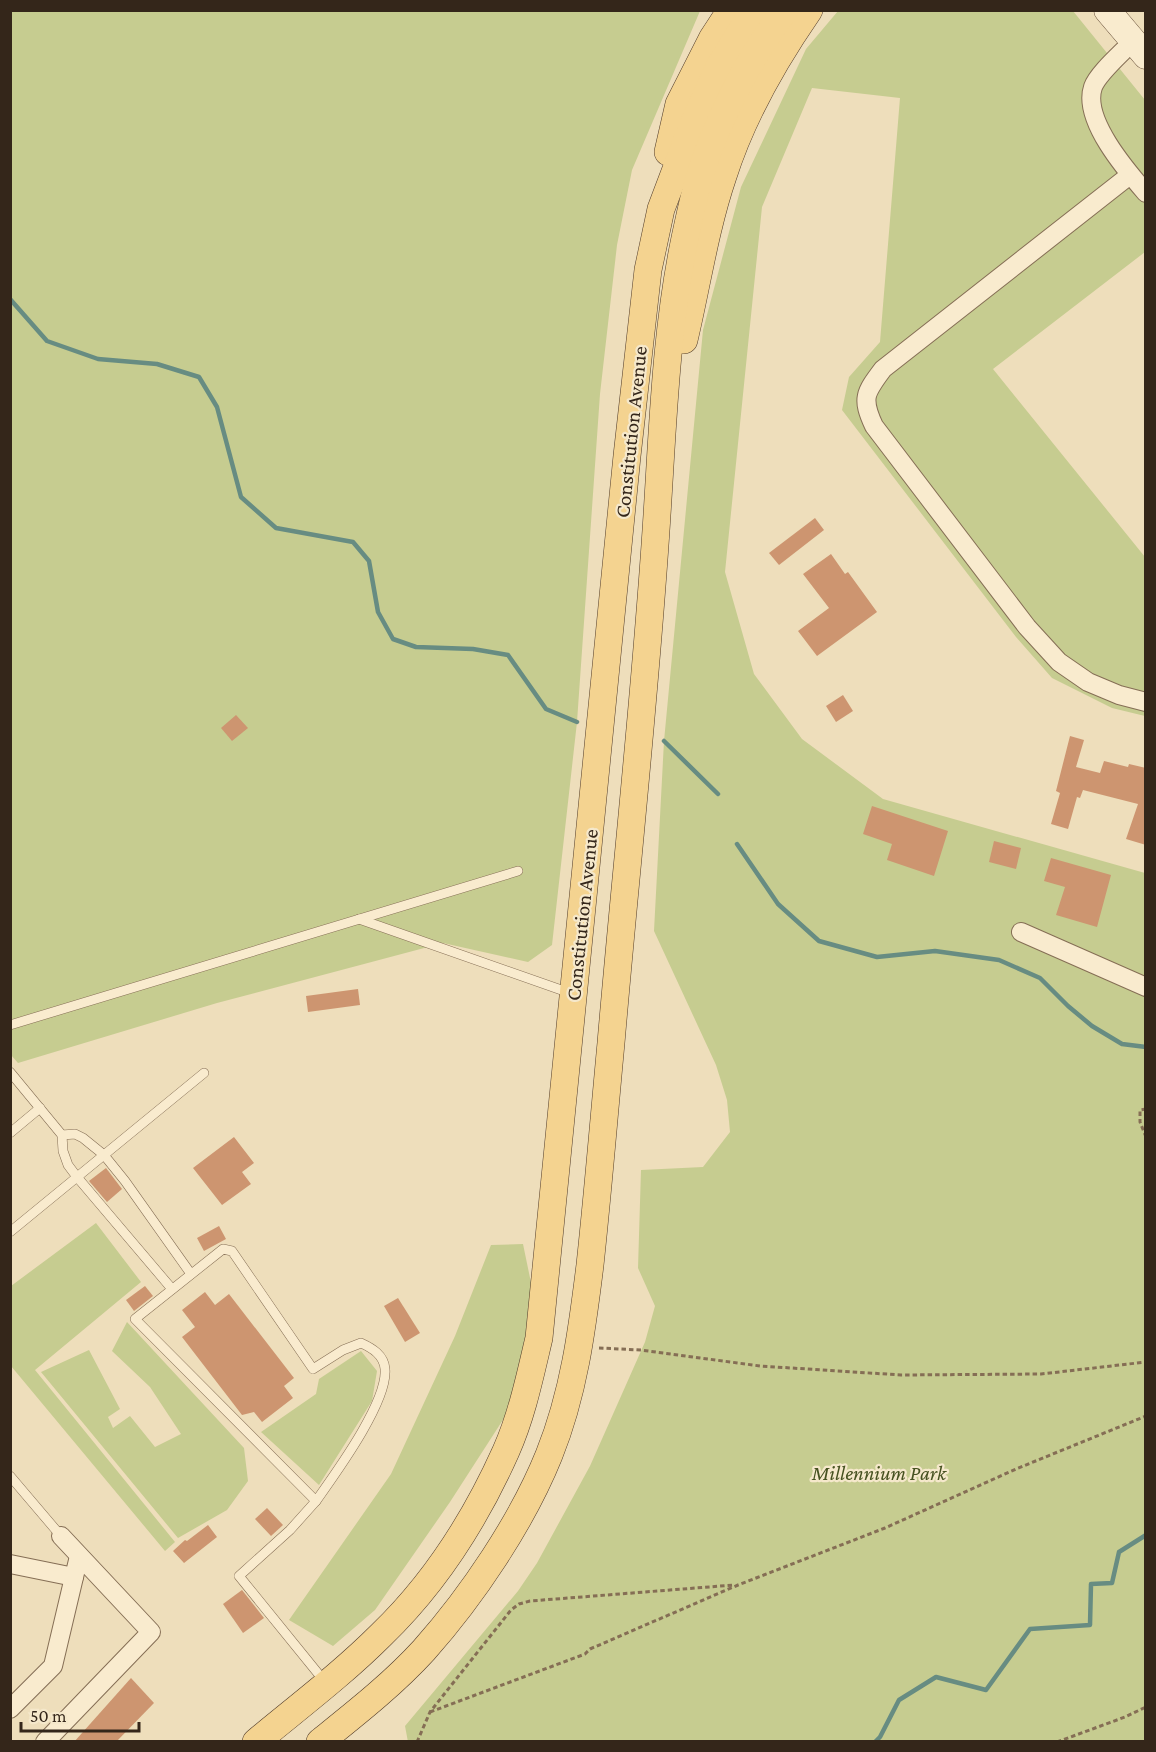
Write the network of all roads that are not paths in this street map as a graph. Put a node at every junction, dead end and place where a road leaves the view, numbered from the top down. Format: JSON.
{"nodes":[{"id":1,"x":731,"y":10,"type":"edge"},
{"id":2,"x":754,"y":10,"type":"edge"},
{"id":3,"x":785,"y":10,"type":"edge"},
{"id":4,"x":809,"y":10,"type":"edge"},
{"id":5,"x":1107,"y":10,"type":"edge"},
{"id":6,"x":1139,"y":49,"type":"edge"},
{"id":7,"x":1130,"y":175,"type":"junction"},
{"id":8,"x":1146,"y":194,"type":"edge"},
{"id":9,"x":661,"y":209,"type":"junction"},
{"id":10,"x":665,"y":395,"type":"junction"},
{"id":11,"x":1146,"y":702,"type":"edge"},
{"id":12,"x":518,"y":871,"type":"dead end"},
{"id":13,"x":359,"y":919,"type":"junction"},
{"id":14,"x":1021,"y":933,"type":"dead end"},
{"id":15,"x":1146,"y":987,"type":"edge"},
{"id":16,"x":575,"y":994,"type":"junction"},
{"id":17,"x":10,"y":1025,"type":"edge"},
{"id":18,"x":10,"y":1072,"type":"edge"},
{"id":19,"x":204,"y":1073,"type":"dead end"},
{"id":20,"x":40,"y":1108,"type":"junction"},
{"id":21,"x":10,"y":1133,"type":"edge"},
{"id":22,"x":62,"y":1135,"type":"junction"},
{"id":23,"x":104,"y":1155,"type":"junction"},
{"id":24,"x":77,"y":1177,"type":"junction"},
{"id":25,"x":10,"y":1232,"type":"edge"},
{"id":26,"x":191,"y":1274,"type":"junction"},
{"id":27,"x":172,"y":1289,"type":"junction"},
{"id":28,"x":10,"y":1476,"type":"edge"},
{"id":29,"x":316,"y":1501,"type":"junction"},
{"id":30,"x":61,"y":1536,"type":"joint"},
{"id":31,"x":80,"y":1556,"type":"junction"},
{"id":32,"x":10,"y":1564,"type":"edge"},
{"id":33,"x":74,"y":1576,"type":"junction"},
{"id":34,"x":327,"y":1684,"type":"junction"},
{"id":35,"x":10,"y":1709,"type":"edge"},
{"id":36,"x":45,"y":1742,"type":"edge"},
{"id":37,"x":256,"y":1742,"type":"edge"},
{"id":38,"x":320,"y":1742,"type":"edge"}],
"edges":[{"from":1,"to":9,"type":"main road"},
{"from":2,"to":9,"type":"main road","name":"Constitution Avenue"},
{"from":3,"to":10,"type":"main road","name":"Constitution Avenue"},
{"from":4,"to":10,"type":"main road"},
{"from":5,"to":6,"type":"main road"},
{"from":6,"to":7,"type":"street"},
{"from":7,"to":8,"type":"street"},
{"from":7,"to":11,"type":"street"},
{"from":9,"to":16,"type":"main road","name":"Constitution Avenue"},
{"from":10,"to":38,"type":"main road","name":"Constitution Avenue"},
{"from":12,"to":13,"type":"lane"},
{"from":13,"to":16,"type":"lane"},
{"from":13,"to":17,"type":"lane"},
{"from":14,"to":15,"type":"street"},
{"from":16,"to":34,"type":"main road","name":"Constitution Avenue"},
{"from":18,"to":20,"type":"lane"},
{"from":19,"to":23,"type":"lane"},
{"from":20,"to":21,"type":"lane"},
{"from":20,"to":22,"type":"lane"},
{"from":22,"to":23,"type":"lane"},
{"from":22,"to":24,"type":"lane"},
{"from":23,"to":24,"type":"lane"},
{"from":23,"to":26,"type":"lane"},
{"from":24,"to":25,"type":"lane"},
{"from":24,"to":27,"type":"lane"},
{"from":26,"to":27,"type":"lane"},
{"from":26,"to":29,"type":"lane"},
{"from":27,"to":29,"type":"lane"},
{"from":28,"to":30,"type":"lane"},
{"from":29,"to":34,"type":"lane"},
{"from":30,"to":31,"type":"street"},
{"from":31,"to":33,"type":"street"},
{"from":31,"to":36,"type":"street"},
{"from":32,"to":33,"type":"street"},
{"from":33,"to":35,"type":"street"},
{"from":34,"to":37,"type":"main road","name":"Constitution Avenue"}]}
